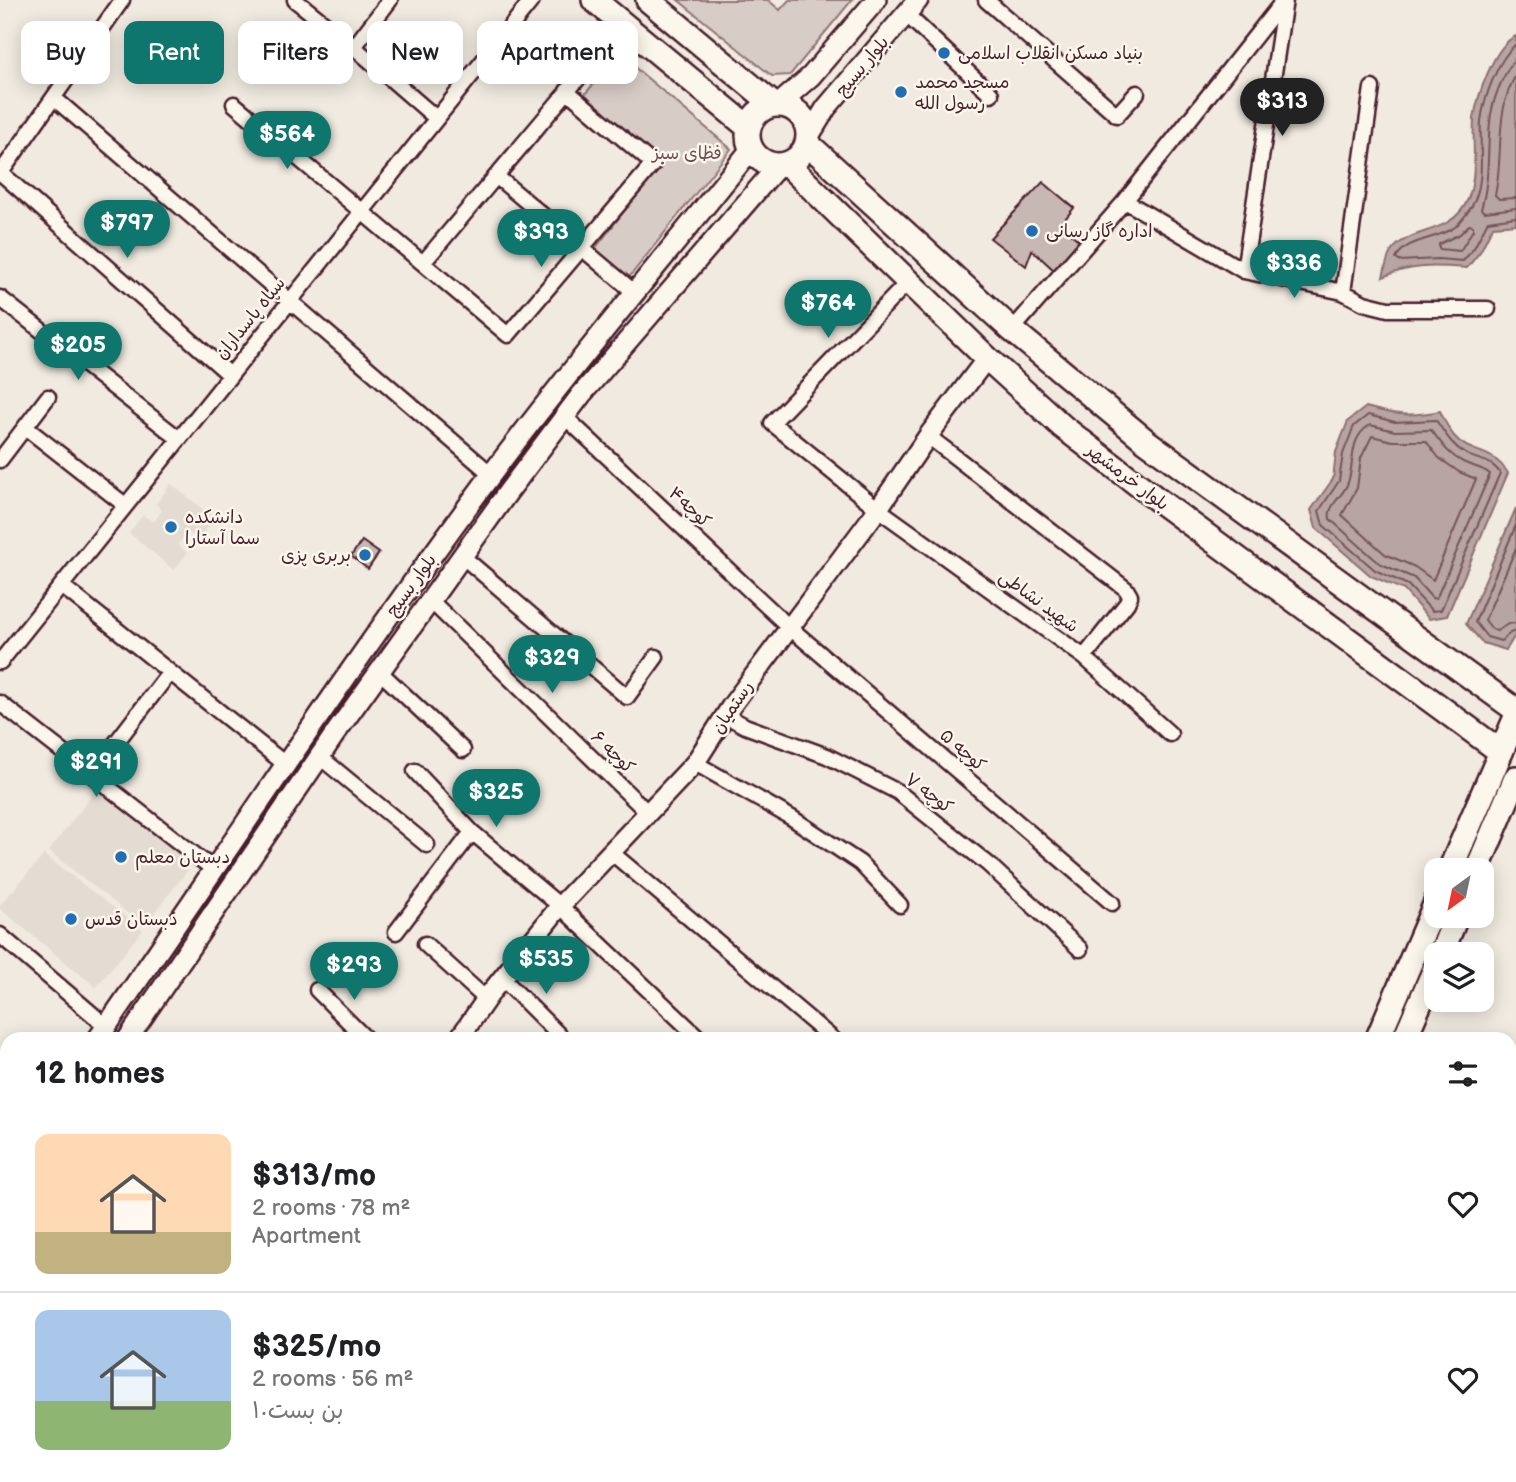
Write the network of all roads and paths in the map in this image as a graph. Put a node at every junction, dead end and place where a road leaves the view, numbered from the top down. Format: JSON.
{"nodes":[{"id":1,"x":122,"y":0,"type":"edge"},
{"id":2,"x":295,"y":0,"type":"edge"},
{"id":3,"x":390,"y":0,"type":"edge"},
{"id":4,"x":532,"y":0,"type":"edge"},
{"id":5,"x":594,"y":0,"type":"edge"},
{"id":6,"x":648,"y":0,"type":"edge"},
{"id":7,"x":876,"y":0,"type":"edge"},
{"id":8,"x":986,"y":0,"type":"edge"},
{"id":9,"x":1284,"y":0,"type":"edge"},
{"id":10,"x":912,"y":7,"type":"edge"},
{"id":11,"x":620,"y":21,"type":"edge"},
{"id":12,"x":638,"y":37,"type":"edge"},
{"id":13,"x":354,"y":47,"type":"junction"},
{"id":14,"x":574,"y":84,"type":"edge"},
{"id":15,"x":1372,"y":88,"type":"dead end"},
{"id":16,"x":567,"y":92,"type":"junction"},
{"id":17,"x":1137,"y":93,"type":"dead end"},
{"id":18,"x":991,"y":94,"type":"dead end"},
{"id":19,"x":54,"y":98,"type":"junction"},
{"id":20,"x":234,"y":104,"type":"dead end"},
{"id":21,"x":776,"y":105,"type":"junction"},
{"id":22,"x":436,"y":118,"type":"junction"},
{"id":23,"x":750,"y":138,"type":"junction"},
{"id":24,"x":808,"y":140,"type":"junction"},
{"id":25,"x":782,"y":165,"type":"junction"},
{"id":26,"x":0,"y":174,"type":"edge"},
{"id":27,"x":496,"y":176,"type":"junction"},
{"id":28,"x":1125,"y":201,"type":"junction"},
{"id":29,"x":362,"y":211,"type":"junction"},
{"id":30,"x":582,"y":248,"type":"junction"},
{"id":31,"x":422,"y":262,"type":"junction"},
{"id":32,"x":1244,"y":271,"type":"junction"},
{"id":33,"x":908,"y":282,"type":"junction"},
{"id":34,"x":634,"y":292,"type":"junction"},
{"id":35,"x":1343,"y":292,"type":"junction"},
{"id":36,"x":0,"y":298,"type":"edge"},
{"id":37,"x":290,"y":300,"type":"junction"},
{"id":38,"x":1488,"y":309,"type":"dead end"},
{"id":39,"x":1012,"y":330,"type":"junction"},
{"id":40,"x":987,"y":358,"type":"junction"},
{"id":41,"x":229,"y":374,"type":"junction"},
{"id":42,"x":48,"y":397,"type":"dead end"},
{"id":43,"x":565,"y":416,"type":"junction"},
{"id":44,"x":25,"y":427,"type":"junction"},
{"id":45,"x":928,"y":436,"type":"junction"},
{"id":46,"x":178,"y":438,"type":"junction"},
{"id":47,"x":0,"y":460,"type":"edge"},
{"id":48,"x":491,"y":474,"type":"junction"},
{"id":49,"x":508,"y":492,"type":"junction"},
{"id":50,"x":125,"y":505,"type":"junction"},
{"id":51,"x":878,"y":509,"type":"junction"},
{"id":52,"x":462,"y":556,"type":"junction"},
{"id":53,"x":62,"y":586,"type":"junction"},
{"id":54,"x":430,"y":601,"type":"junction"},
{"id":55,"x":789,"y":627,"type":"junction"},
{"id":56,"x":656,"y":657,"type":"dead end"},
{"id":57,"x":1084,"y":657,"type":"junction"},
{"id":58,"x":0,"y":663,"type":"edge"},
{"id":59,"x":170,"y":672,"type":"junction"},
{"id":60,"x":380,"y":672,"type":"junction"},
{"id":61,"x":0,"y":703,"type":"edge"},
{"id":62,"x":1516,"y":710,"type":"edge"},
{"id":63,"x":725,"y":715,"type":"junction"},
{"id":64,"x":1516,"y":717,"type":"edge"},
{"id":65,"x":1170,"y":734,"type":"dead end"},
{"id":66,"x":463,"y":750,"type":"dead end"},
{"id":67,"x":1501,"y":752,"type":"junction"},
{"id":68,"x":320,"y":757,"type":"junction"},
{"id":69,"x":695,"y":763,"type":"junction"},
{"id":70,"x":285,"y":764,"type":"junction"},
{"id":71,"x":415,"y":771,"type":"dead end"},
{"id":72,"x":92,"y":774,"type":"junction"},
{"id":73,"x":1516,"y":778,"type":"edge"},
{"id":74,"x":648,"y":813,"type":"junction"},
{"id":75,"x":472,"y":832,"type":"junction"},
{"id":76,"x":428,"y":845,"type":"dead end"},
{"id":77,"x":612,"y":853,"type":"junction"},
{"id":78,"x":1455,"y":858,"type":"edge"},
{"id":79,"x":1482,"y":858,"type":"edge"},
{"id":80,"x":213,"y":869,"type":"junction"},
{"id":81,"x":233,"y":884,"type":"junction"},
{"id":82,"x":1112,"y":903,"type":"dead end"},
{"id":83,"x":900,"y":905,"type":"dead end"},
{"id":84,"x":560,"y":906,"type":"junction"},
{"id":85,"x":1425,"y":928,"type":"edge"},
{"id":86,"x":396,"y":932,"type":"dead end"},
{"id":87,"x":0,"y":935,"type":"edge"},
{"id":88,"x":425,"y":944,"type":"dead end"},
{"id":89,"x":1080,"y":949,"type":"dead end"},
{"id":90,"x":502,"y":978,"type":"junction"},
{"id":91,"x":317,"y":990,"type":"dead end"},
{"id":92,"x":1424,"y":994,"type":"edge"},
{"id":93,"x":486,"y":999,"type":"junction"},
{"id":94,"x":100,"y":1032,"type":"edge"},
{"id":95,"x":102,"y":1032,"type":"edge"},
{"id":96,"x":132,"y":1032,"type":"edge"},
{"id":97,"x":359,"y":1032,"type":"edge"},
{"id":98,"x":463,"y":1032,"type":"edge"},
{"id":99,"x":557,"y":1032,"type":"edge"},
{"id":100,"x":693,"y":1032,"type":"edge"},
{"id":101,"x":825,"y":1032,"type":"edge"},
{"id":102,"x":1380,"y":1032,"type":"edge"},
{"id":103,"x":1407,"y":1032,"type":"edge"}],
"edges":[{"from":1,"to":19,"type":"street"},
{"from":2,"to":13,"type":"street"},
{"from":3,"to":13,"type":"street"},
{"from":4,"to":22,"type":"street","name":"سپاه پاسداران"},
{"from":5,"to":11,"type":"main road"},
{"from":6,"to":21,"type":"main road"},
{"from":7,"to":21,"type":"main road","name":"بلوار بسیج"},
{"from":8,"to":17,"type":"street"},
{"from":9,"to":28,"type":"street"},
{"from":9,"to":32,"type":"street"},
{"from":10,"to":18,"type":"street"},
{"from":10,"to":24,"type":"main road","name":"بلوار بسیج"},
{"from":12,"to":23,"type":"main road"},
{"from":13,"to":22,"type":"street"},
{"from":14,"to":16,"type":"street"},
{"from":15,"to":35,"type":"street"},
{"from":16,"to":27,"type":"street"},
{"from":16,"to":30,"type":"street"},
{"from":19,"to":26,"type":"street"},
{"from":19,"to":37,"type":"street"},
{"from":20,"to":29,"type":"street"},
{"from":21,"to":23,"type":"main road"},
{"from":21,"to":24,"type":"main road"},
{"from":22,"to":29,"type":"street","name":"سپاه پاسداران"},
{"from":23,"to":25,"type":"main road"},
{"from":23,"to":34,"type":"main road","name":"بلوار بسیج"},
{"from":24,"to":25,"type":"main road"},
{"from":24,"to":39,"type":"main road"},
{"from":25,"to":33,"type":"main road","name":"بلوار خرمشهر"},
{"from":25,"to":43,"type":"main road","name":"بلوار بسیج"},
{"from":26,"to":41,"type":"street"},
{"from":27,"to":30,"type":"street"},
{"from":27,"to":31,"type":"street"},
{"from":28,"to":32,"type":"street"},
{"from":28,"to":39,"type":"street"},
{"from":29,"to":31,"type":"street"},
{"from":29,"to":37,"type":"street","name":"سپاه پاسداران"},
{"from":30,"to":31,"type":"street"},
{"from":30,"to":34,"type":"street"},
{"from":32,"to":35,"type":"street"},
{"from":33,"to":40,"type":"main road","name":"بلوار خرمشهر"},
{"from":33,"to":51,"type":"street","name":"شهید نشاطی"},
{"from":34,"to":48,"type":"main road","name":"بلوار بسیج"},
{"from":35,"to":38,"type":"street"},
{"from":36,"to":46,"type":"street"},
{"from":37,"to":41,"type":"street","name":"سپاه پاسداران"},
{"from":37,"to":48,"type":"street"},
{"from":39,"to":40,"type":"main road"},
{"from":39,"to":62,"type":"main road"},
{"from":40,"to":45,"type":"street","name":"رستمیان"},
{"from":40,"to":67,"type":"main road","name":"بلوار خرمشهر"},
{"from":41,"to":46,"type":"street","name":"سپاه پاسداران"},
{"from":42,"to":44,"type":"street"},
{"from":43,"to":49,"type":"main road","name":"بلوار بسیج"},
{"from":43,"to":55,"type":"street","name":"کوچه۴"},
{"from":44,"to":47,"type":"street"},
{"from":44,"to":50,"type":"street"},
{"from":45,"to":51,"type":"street","name":"رستمیان"},
{"from":45,"to":57,"type":"street"},
{"from":46,"to":50,"type":"street","name":"سپاه پاسداران"},
{"from":48,"to":49,"type":"main road"},
{"from":48,"to":70,"type":"main road","name":"بلوار بسیج"},
{"from":49,"to":52,"type":"main road","name":"بلوار بسیج"},
{"from":50,"to":53,"type":"street","name":"سپاه پاسداران"},
{"from":51,"to":55,"type":"street","name":"رستمیان"},
{"from":51,"to":57,"type":"street","name":"شهید نشاطی"},
{"from":52,"to":54,"type":"main road","name":"بلوار بسیج"},
{"from":52,"to":56,"type":"street"},
{"from":53,"to":58,"type":"street","name":"سپاه پاسداران"},
{"from":53,"to":59,"type":"street"},
{"from":54,"to":60,"type":"main road","name":"بلوار بسیج"},
{"from":54,"to":74,"type":"street","name":"کوچه ۶"},
{"from":55,"to":63,"type":"street","name":"رستمیان"},
{"from":55,"to":82,"type":"street","name":"کوچه ۵"},
{"from":57,"to":65,"type":"street","name":"شهید نشاطی"},
{"from":59,"to":70,"type":"street"},
{"from":59,"to":72,"type":"street"},
{"from":60,"to":66,"type":"street"},
{"from":60,"to":68,"type":"main road","name":"بلوار بسیج"},
{"from":61,"to":72,"type":"street"},
{"from":63,"to":69,"type":"street","name":"رستمیان"},
{"from":63,"to":89,"type":"street","name":"کوچه ۷"},
{"from":64,"to":67,"type":"main road"},
{"from":67,"to":78,"type":"main road"},
{"from":68,"to":76,"type":"street"},
{"from":68,"to":81,"type":"main road","name":"بلوار بسیج"},
{"from":69,"to":74,"type":"street","name":"رستمیان"},
{"from":69,"to":83,"type":"street"},
{"from":70,"to":80,"type":"main road","name":"بلوار بسیج"},
{"from":71,"to":75,"type":"street"},
{"from":72,"to":80,"type":"street"},
{"from":73,"to":79,"type":"main road"},
{"from":74,"to":77,"type":"street","name":"رستمیان"},
{"from":75,"to":84,"type":"street"},
{"from":75,"to":86,"type":"street"},
{"from":77,"to":84,"type":"street","name":"رستمیان"},
{"from":77,"to":101,"type":"street"},
{"from":80,"to":81,"type":"main road"},
{"from":80,"to":95,"type":"main road","name":"بلوار بسیج"},
{"from":81,"to":96,"type":"main road","name":"بلوار بسیج"},
{"from":84,"to":90,"type":"street","name":"رستمیان"},
{"from":84,"to":100,"type":"street"},
{"from":85,"to":102,"type":"main road"},
{"from":87,"to":94,"type":"street"},
{"from":88,"to":93,"type":"street"},
{"from":90,"to":93,"type":"street","name":"رستمیان"},
{"from":90,"to":99,"type":"street"},
{"from":91,"to":97,"type":"street"},
{"from":92,"to":103,"type":"main road"},
{"from":93,"to":98,"type":"street","name":"رستمیان"}]}
